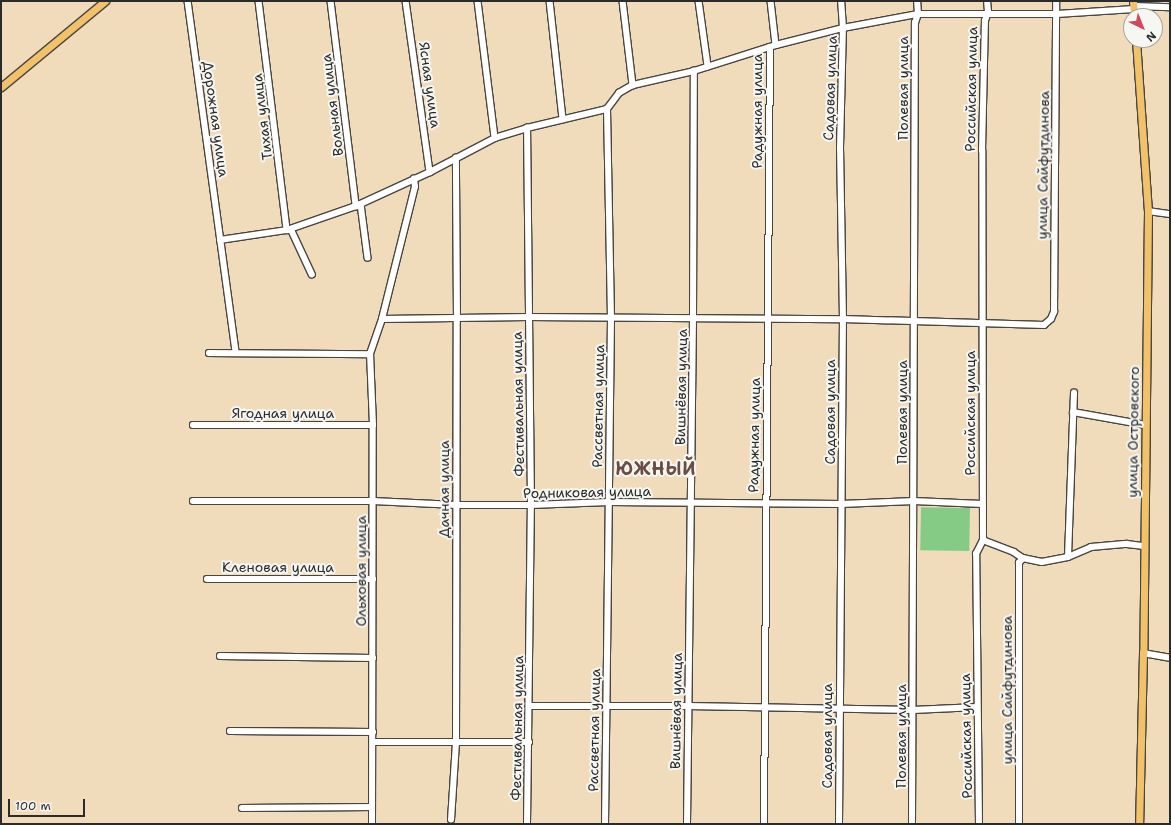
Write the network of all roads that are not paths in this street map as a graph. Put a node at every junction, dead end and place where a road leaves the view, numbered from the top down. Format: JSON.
{"nodes":[{"id":1,"x":105,"y":1,"type":"edge"},
{"id":2,"x":188,"y":1,"type":"edge"},
{"id":3,"x":259,"y":1,"type":"edge"},
{"id":4,"x":331,"y":1,"type":"edge"},
{"id":5,"x":406,"y":1,"type":"edge"},
{"id":6,"x":478,"y":1,"type":"edge"},
{"id":7,"x":550,"y":1,"type":"edge"},
{"id":8,"x":623,"y":1,"type":"edge"},
{"id":9,"x":699,"y":1,"type":"edge"},
{"id":10,"x":771,"y":1,"type":"edge"},
{"id":11,"x":841,"y":1,"type":"edge"},
{"id":12,"x":917,"y":1,"type":"edge"},
{"id":13,"x":987,"y":1,"type":"edge"},
{"id":14,"x":1056,"y":1,"type":"edge"},
{"id":15,"x":1155,"y":4,"type":"edge"},
{"id":16,"x":1170,"y":7,"type":"edge"},
{"id":17,"x":1134,"y":8,"type":"edge"},
{"id":18,"x":1123,"y":9,"type":"edge"},
{"id":19,"x":988,"y":12,"type":"junction"},
{"id":20,"x":918,"y":14,"type":"junction"},
{"id":21,"x":1058,"y":14,"type":"junction"},
{"id":22,"x":844,"y":28,"type":"junction"},
{"id":23,"x":776,"y":45,"type":"junction"},
{"id":24,"x":770,"y":47,"type":"junction"},
{"id":25,"x":1137,"y":48,"type":"edge"},
{"id":26,"x":708,"y":66,"type":"junction"},
{"id":27,"x":694,"y":71,"type":"junction"},
{"id":28,"x":633,"y":85,"type":"junction"},
{"id":29,"x":1,"y":87,"type":"edge"},
{"id":30,"x":607,"y":109,"type":"junction"},
{"id":31,"x":562,"y":119,"type":"junction"},
{"id":32,"x":527,"y":128,"type":"junction"},
{"id":33,"x":495,"y":138,"type":"junction"},
{"id":34,"x":456,"y":158,"type":"junction"},
{"id":35,"x":430,"y":172,"type":"junction"},
{"id":36,"x":414,"y":179,"type":"junction"},
{"id":37,"x":358,"y":205,"type":"junction"},
{"id":38,"x":1148,"y":211,"type":"junction"},
{"id":39,"x":1170,"y":214,"type":"edge"},
{"id":40,"x":289,"y":229,"type":"junction"},
{"id":41,"x":220,"y":240,"type":"junction"},
{"id":42,"x":368,"y":258,"type":"dead end"},
{"id":43,"x":312,"y":274,"type":"dead end"},
{"id":44,"x":528,"y":317,"type":"junction"},
{"id":45,"x":457,"y":318,"type":"junction"},
{"id":46,"x":611,"y":318,"type":"junction"},
{"id":47,"x":694,"y":318,"type":"junction"},
{"id":48,"x":382,"y":319,"type":"junction"},
{"id":49,"x":768,"y":319,"type":"junction"},
{"id":50,"x":843,"y":319,"type":"junction"},
{"id":51,"x":915,"y":320,"type":"junction"},
{"id":52,"x":982,"y":322,"type":"junction"},
{"id":53,"x":209,"y":353,"type":"dead end"},
{"id":54,"x":236,"y":353,"type":"junction"},
{"id":55,"x":370,"y":354,"type":"junction"},
{"id":56,"x":1074,"y":393,"type":"dead end"},
{"id":57,"x":1073,"y":412,"type":"junction"},
{"id":58,"x":192,"y":425,"type":"dead end"},
{"id":59,"x":373,"y":425,"type":"junction"},
{"id":60,"x":1146,"y":425,"type":"junction"},
{"id":61,"x":193,"y":501,"type":"dead end"},
{"id":62,"x":373,"y":501,"type":"junction"},
{"id":63,"x":914,"y":501,"type":"junction"},
{"id":64,"x":609,"y":502,"type":"junction"},
{"id":65,"x":766,"y":502,"type":"junction"},
{"id":66,"x":692,"y":504,"type":"junction"},
{"id":67,"x":841,"y":504,"type":"junction"},
{"id":68,"x":982,"y":504,"type":"junction"},
{"id":69,"x":456,"y":505,"type":"junction"},
{"id":70,"x":531,"y":505,"type":"junction"},
{"id":71,"x":983,"y":540,"type":"junction"},
{"id":72,"x":1144,"y":546,"type":"junction"},
{"id":73,"x":1068,"y":557,"type":"junction"},
{"id":74,"x":1023,"y":558,"type":"junction"},
{"id":75,"x":207,"y":579,"type":"dead end"},
{"id":76,"x":373,"y":579,"type":"junction"},
{"id":77,"x":1144,"y":653,"type":"junction"},
{"id":78,"x":220,"y":656,"type":"dead end"},
{"id":79,"x":374,"y":658,"type":"junction"},
{"id":80,"x":1170,"y":658,"type":"edge"},
{"id":81,"x":530,"y":706,"type":"junction"},
{"id":82,"x":606,"y":706,"type":"junction"},
{"id":83,"x":688,"y":706,"type":"junction"},
{"id":84,"x":977,"y":707,"type":"junction"},
{"id":85,"x":765,"y":708,"type":"junction"},
{"id":86,"x":839,"y":709,"type":"junction"},
{"id":87,"x":913,"y":710,"type":"junction"},
{"id":88,"x":230,"y":731,"type":"dead end"},
{"id":89,"x":373,"y":732,"type":"junction"},
{"id":90,"x":373,"y":742,"type":"junction"},
{"id":91,"x":529,"y":742,"type":"junction"},
{"id":92,"x":456,"y":743,"type":"junction"},
{"id":93,"x":372,"y":807,"type":"junction"},
{"id":94,"x":242,"y":808,"type":"dead end"},
{"id":95,"x":451,"y":820,"type":"dead end"},
{"id":96,"x":372,"y":824,"type":"edge"},
{"id":97,"x":527,"y":824,"type":"edge"},
{"id":98,"x":605,"y":824,"type":"edge"},
{"id":99,"x":688,"y":824,"type":"edge"},
{"id":100,"x":764,"y":824,"type":"edge"},
{"id":101,"x":839,"y":824,"type":"edge"},
{"id":102,"x":912,"y":824,"type":"edge"},
{"id":103,"x":979,"y":824,"type":"edge"},
{"id":104,"x":1019,"y":824,"type":"edge"},
{"id":105,"x":1139,"y":824,"type":"edge"}],
"edges":[{"from":1,"to":29,"type":"main road"},
{"from":2,"to":41,"type":"street","name":"Дорожная улица"},
{"from":3,"to":40,"type":"street","name":"Тихая улица"},
{"from":4,"to":37,"type":"street","name":"Вольная улица"},
{"from":5,"to":35,"type":"street","name":"Ясная улица"},
{"from":6,"to":33,"type":"street"},
{"from":7,"to":31,"type":"street"},
{"from":8,"to":28,"type":"street"},
{"from":9,"to":26,"type":"street"},
{"from":10,"to":23,"type":"street","name":"Радужная улица"},
{"from":11,"to":22,"type":"street","name":"Садовая улица"},
{"from":12,"to":20,"type":"street","name":"Полевая улица"},
{"from":13,"to":19,"type":"street","name":"Российская улица"},
{"from":14,"to":21,"type":"street","name":"улица Сайфутдинова"},
{"from":15,"to":16,"type":"street"},
{"from":15,"to":17,"type":"street"},
{"from":18,"to":21,"type":"street"},
{"from":19,"to":20,"type":"street"},
{"from":19,"to":21,"type":"street"},
{"from":19,"to":52,"type":"street","name":"Российская улица"},
{"from":20,"to":22,"type":"street"},
{"from":20,"to":51,"type":"street","name":"Полевая улица"},
{"from":21,"to":52,"type":"street","name":"улица Сайфутдинова"},
{"from":22,"to":23,"type":"street"},
{"from":22,"to":50,"type":"street","name":"Садовая улица"},
{"from":23,"to":24,"type":"street"},
{"from":24,"to":26,"type":"street"},
{"from":24,"to":49,"type":"street","name":"Радужная улица"},
{"from":25,"to":38,"type":"main road","name":"улица Островского"},
{"from":26,"to":27,"type":"street"},
{"from":27,"to":28,"type":"street"},
{"from":27,"to":47,"type":"street","name":"Вишнёвая улица"},
{"from":28,"to":30,"type":"street"},
{"from":30,"to":31,"type":"street"},
{"from":30,"to":46,"type":"street","name":"Рассветная улица"},
{"from":31,"to":32,"type":"street"},
{"from":32,"to":33,"type":"street"},
{"from":32,"to":44,"type":"street","name":"Фестивальная улица"},
{"from":33,"to":34,"type":"street"},
{"from":34,"to":35,"type":"street"},
{"from":34,"to":45,"type":"street","name":"Дачная улица"},
{"from":35,"to":36,"type":"street"},
{"from":36,"to":37,"type":"street"},
{"from":36,"to":48,"type":"street","name":"Ольховая улица"},
{"from":37,"to":40,"type":"street"},
{"from":37,"to":42,"type":"street","name":"Вольная улица"},
{"from":38,"to":39,"type":"street"},
{"from":38,"to":60,"type":"main road","name":"улица Островского"},
{"from":40,"to":41,"type":"street"},
{"from":40,"to":43,"type":"street","name":"Тихая улица"},
{"from":41,"to":54,"type":"street","name":"Дорожная улица"},
{"from":44,"to":45,"type":"street"},
{"from":44,"to":46,"type":"street"},
{"from":44,"to":70,"type":"street","name":"Фестивальная улица"},
{"from":45,"to":48,"type":"street"},
{"from":45,"to":69,"type":"street","name":"Дачная улица"},
{"from":46,"to":47,"type":"street"},
{"from":46,"to":64,"type":"street","name":"Рассветная улица"},
{"from":47,"to":49,"type":"street"},
{"from":47,"to":66,"type":"street","name":"Вишнёвая улица"},
{"from":48,"to":55,"type":"street","name":"Ольховая улица"},
{"from":49,"to":50,"type":"street"},
{"from":49,"to":65,"type":"street","name":"Радужная улица"},
{"from":50,"to":51,"type":"street"},
{"from":50,"to":67,"type":"street","name":"Садовая улица"},
{"from":51,"to":52,"type":"street"},
{"from":51,"to":63,"type":"street","name":"Полевая улица"},
{"from":52,"to":68,"type":"street","name":"Российская улица"},
{"from":53,"to":54,"type":"street"},
{"from":54,"to":55,"type":"street"},
{"from":55,"to":59,"type":"street","name":"Ольховая улица"},
{"from":56,"to":57,"type":"street"},
{"from":57,"to":60,"type":"street"},
{"from":57,"to":73,"type":"street"},
{"from":58,"to":59,"type":"street","name":"Ягодная улица"},
{"from":59,"to":62,"type":"street","name":"Ольховая улица"},
{"from":60,"to":72,"type":"main road","name":"улица Островского"},
{"from":61,"to":62,"type":"street","name":"Родниковая улица"},
{"from":62,"to":69,"type":"street","name":"Родниковая улица"},
{"from":62,"to":76,"type":"street","name":"Ольховая улица"},
{"from":63,"to":67,"type":"street","name":"Родниковая улица"},
{"from":63,"to":68,"type":"street","name":"Родниковая улица"},
{"from":63,"to":87,"type":"street","name":"Полевая улица"},
{"from":64,"to":66,"type":"street","name":"Родниковая улица"},
{"from":64,"to":70,"type":"street","name":"Родниковая улица"},
{"from":64,"to":82,"type":"street","name":"Рассветная улица"},
{"from":65,"to":66,"type":"street","name":"Родниковая улица"},
{"from":65,"to":67,"type":"street","name":"Родниковая улица"},
{"from":65,"to":85,"type":"street","name":"Радужная улица"},
{"from":66,"to":83,"type":"street","name":"Вишнёвая улица"},
{"from":67,"to":86,"type":"street","name":"Садовая улица"},
{"from":68,"to":71,"type":"street","name":"Российская улица"},
{"from":69,"to":70,"type":"street","name":"Родниковая улица"},
{"from":69,"to":92,"type":"street","name":"Дачная улица"},
{"from":70,"to":81,"type":"street","name":"Фестивальная улица"},
{"from":71,"to":74,"type":"street"},
{"from":71,"to":84,"type":"street","name":"Российская улица"},
{"from":72,"to":73,"type":"street"},
{"from":72,"to":77,"type":"main road","name":"улица Островского"},
{"from":73,"to":74,"type":"street"},
{"from":74,"to":104,"type":"street","name":"улица Сайфутдинова"},
{"from":75,"to":76,"type":"street","name":"Кленовая улица"},
{"from":76,"to":79,"type":"street","name":"Ольховая улица"},
{"from":77,"to":80,"type":"street"},
{"from":77,"to":105,"type":"main road","name":"улица Островского"},
{"from":78,"to":79,"type":"street"},
{"from":79,"to":89,"type":"street","name":"Ольховая улица"},
{"from":81,"to":82,"type":"street"},
{"from":81,"to":91,"type":"street","name":"Фестивальная улица"},
{"from":82,"to":83,"type":"street"},
{"from":82,"to":98,"type":"street","name":"Рассветная улица"},
{"from":83,"to":85,"type":"street"},
{"from":83,"to":99,"type":"street","name":"Вишнёвая улица"},
{"from":84,"to":87,"type":"street"},
{"from":84,"to":103,"type":"street","name":"Российская улица"},
{"from":85,"to":86,"type":"street"},
{"from":85,"to":100,"type":"street","name":"Радужная улица"},
{"from":86,"to":87,"type":"street"},
{"from":86,"to":101,"type":"street","name":"Садовая улица"},
{"from":87,"to":102,"type":"street","name":"Полевая улица"},
{"from":88,"to":89,"type":"street"},
{"from":89,"to":90,"type":"street","name":"Ольховая улица"},
{"from":90,"to":92,"type":"street"},
{"from":90,"to":93,"type":"street","name":"Ольховая улица"},
{"from":91,"to":92,"type":"street"},
{"from":91,"to":97,"type":"street","name":"Фестивальная улица"},
{"from":92,"to":95,"type":"street","name":"Дачная улица"},
{"from":93,"to":94,"type":"street"},
{"from":93,"to":96,"type":"street","name":"Ольховая улица"}]}
